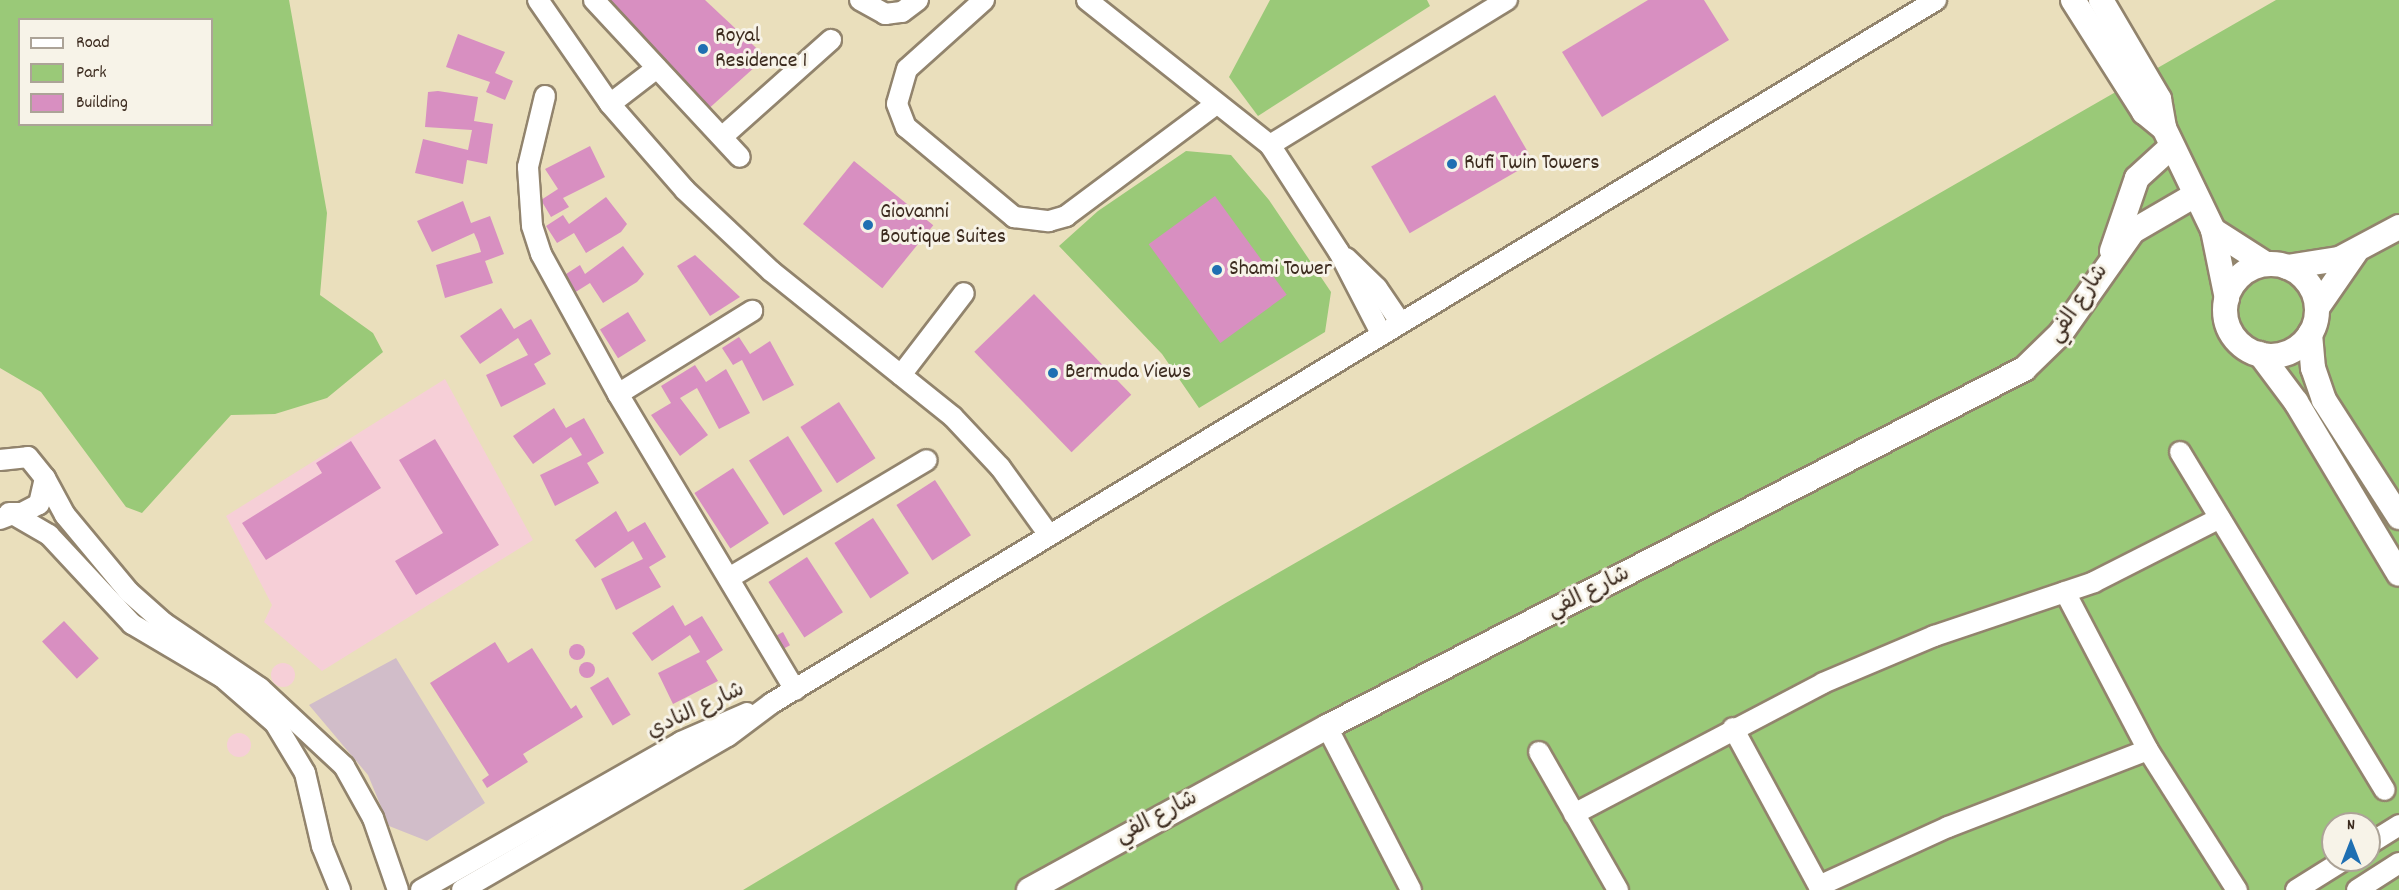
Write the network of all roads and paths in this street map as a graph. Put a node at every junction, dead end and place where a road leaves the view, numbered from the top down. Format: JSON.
{"nodes":[{"id":1,"x":538,"y":0,"type":"edge"},
{"id":2,"x":594,"y":0,"type":"edge"},
{"id":3,"x":860,"y":0,"type":"edge"},
{"id":4,"x":918,"y":0,"type":"edge"},
{"id":5,"x":984,"y":0,"type":"edge"},
{"id":6,"x":1087,"y":0,"type":"edge"},
{"id":7,"x":1507,"y":0,"type":"edge"},
{"id":8,"x":1936,"y":0,"type":"edge"},
{"id":9,"x":2073,"y":0,"type":"edge"},
{"id":10,"x":2101,"y":0,"type":"edge"},
{"id":11,"x":831,"y":40,"type":"dead end"},
{"id":12,"x":657,"y":68,"type":"junction"},
{"id":13,"x":545,"y":96,"type":"dead end"},
{"id":14,"x":610,"y":104,"type":"junction"},
{"id":15,"x":1215,"y":105,"type":"junction"},
{"id":16,"x":722,"y":137,"type":"junction"},
{"id":17,"x":2168,"y":137,"type":"junction"},
{"id":18,"x":1270,"y":145,"type":"junction"},
{"id":19,"x":740,"y":157,"type":"dead end"},
{"id":20,"x":2195,"y":195,"type":"junction"},
{"id":21,"x":2399,"y":227,"type":"edge"},
{"id":22,"x":2213,"y":230,"type":"junction"},
{"id":23,"x":1339,"y":252,"type":"junction"},
{"id":24,"x":2355,"y":253,"type":"junction"},
{"id":25,"x":2111,"y":256,"type":"junction"},
{"id":26,"x":2277,"y":266,"type":"junction"},
{"id":27,"x":964,"y":292,"type":"dead end"},
{"id":28,"x":2227,"y":298,"type":"junction"},
{"id":29,"x":2317,"y":308,"type":"junction"},
{"id":30,"x":752,"y":310,"type":"dead end"},
{"id":31,"x":1400,"y":322,"type":"junction"},
{"id":32,"x":1381,"y":333,"type":"junction"},
{"id":33,"x":2310,"y":334,"type":"junction"},
{"id":34,"x":2260,"y":354,"type":"junction"},
{"id":35,"x":901,"y":375,"type":"junction"},
{"id":36,"x":618,"y":394,"type":"junction"},
{"id":37,"x":0,"y":440,"type":"edge"},
{"id":38,"x":2180,"y":452,"type":"dead end"},
{"id":39,"x":9,"y":458,"type":"edge"},
{"id":40,"x":927,"y":460,"type":"dead end"},
{"id":41,"x":45,"y":478,"type":"junction"},
{"id":42,"x":4,"y":514,"type":"edge"},
{"id":43,"x":2399,"y":517,"type":"edge"},
{"id":44,"x":2220,"y":518,"type":"junction"},
{"id":45,"x":1049,"y":535,"type":"junction"},
{"id":46,"x":2399,"y":574,"type":"edge"},
{"id":47,"x":729,"y":578,"type":"junction"},
{"id":48,"x":2065,"y":592,"type":"junction"},
{"id":49,"x":795,"y":690,"type":"junction"},
{"id":50,"x":772,"y":703,"type":"junction"},
{"id":51,"x":1327,"y":727,"type":"junction"},
{"id":52,"x":1733,"y":728,"type":"junction"},
{"id":53,"x":2148,"y":750,"type":"junction"},
{"id":54,"x":1539,"y":752,"type":"dead end"},
{"id":55,"x":2385,"y":790,"type":"dead end"},
{"id":56,"x":1574,"y":814,"type":"junction"},
{"id":57,"x":2399,"y":825,"type":"edge"},
{"id":58,"x":2381,"y":836,"type":"edge"},
{"id":59,"x":2399,"y":863,"type":"edge"},
{"id":60,"x":2325,"y":872,"type":"edge"},
{"id":61,"x":1406,"y":888,"type":"edge"},
{"id":62,"x":1820,"y":888,"type":"edge"},
{"id":63,"x":340,"y":890,"type":"edge"},
{"id":64,"x":398,"y":890,"type":"edge"},
{"id":65,"x":421,"y":890,"type":"edge"},
{"id":66,"x":462,"y":890,"type":"edge"},
{"id":67,"x":1029,"y":890,"type":"edge"},
{"id":68,"x":1618,"y":890,"type":"edge"},
{"id":69,"x":2237,"y":890,"type":"edge"},
{"id":70,"x":2296,"y":890,"type":"edge"},
{"id":71,"x":2357,"y":890,"type":"edge"}],
"edges":[{"from":1,"to":14,"type":"street"},
{"from":2,"to":12,"type":"street"},
{"from":3,"to":4,"type":"street"},
{"from":5,"to":15,"type":"street"},
{"from":6,"to":15,"type":"street"},
{"from":7,"to":18,"type":"street"},
{"from":8,"to":31,"type":"street"},
{"from":9,"to":17,"type":"street"},
{"from":10,"to":17,"type":"street"},
{"from":11,"to":16,"type":"street"},
{"from":12,"to":14,"type":"street"},
{"from":12,"to":16,"type":"street"},
{"from":13,"to":36,"type":"street"},
{"from":14,"to":35,"type":"street"},
{"from":15,"to":18,"type":"street"},
{"from":16,"to":19,"type":"street"},
{"from":17,"to":20,"type":"street"},
{"from":17,"to":25,"type":"street"},
{"from":18,"to":23,"type":"street"},
{"from":20,"to":22,"type":"street"},
{"from":20,"to":25,"type":"street"},
{"from":21,"to":24,"type":"street"},
{"from":22,"to":26,"type":"street"},
{"from":22,"to":28,"type":"street"},
{"from":23,"to":31,"type":"street"},
{"from":23,"to":32,"type":"street"},
{"from":24,"to":26,"type":"street"},
{"from":24,"to":29,"type":"street"},
{"from":25,"to":51,"type":"street","name":"شارع الفي"},
{"from":26,"to":28,"type":"street"},
{"from":26,"to":29,"type":"street"},
{"from":27,"to":35,"type":"street"},
{"from":28,"to":34,"type":"street"},
{"from":29,"to":33,"type":"street"},
{"from":30,"to":36,"type":"street"},
{"from":31,"to":32,"type":"street"},
{"from":32,"to":45,"type":"street"},
{"from":33,"to":34,"type":"street"},
{"from":33,"to":43,"type":"street"},
{"from":34,"to":46,"type":"street"},
{"from":35,"to":45,"type":"street"},
{"from":36,"to":47,"type":"street"},
{"from":37,"to":39,"type":"street"},
{"from":38,"to":44,"type":"street"},
{"from":39,"to":41,"type":"street"},
{"from":40,"to":47,"type":"street"},
{"from":41,"to":42,"type":"street"},
{"from":41,"to":64,"type":"street"},
{"from":42,"to":63,"type":"street"},
{"from":44,"to":48,"type":"street"},
{"from":44,"to":55,"type":"street"},
{"from":45,"to":49,"type":"street"},
{"from":47,"to":49,"type":"street"},
{"from":48,"to":52,"type":"street"},
{"from":48,"to":53,"type":"street"},
{"from":49,"to":50,"type":"street"},
{"from":50,"to":65,"type":"street","name":"شارع النادي"},
{"from":50,"to":66,"type":"street","name":"شارع النادي"},
{"from":51,"to":61,"type":"street"},
{"from":51,"to":67,"type":"street","name":"شارع الفي"},
{"from":52,"to":56,"type":"street"},
{"from":52,"to":62,"type":"street"},
{"from":53,"to":62,"type":"street"},
{"from":53,"to":69,"type":"street"},
{"from":54,"to":56,"type":"street"},
{"from":56,"to":68,"type":"street"},
{"from":57,"to":58,"type":"street"},
{"from":59,"to":71,"type":"street"},
{"from":60,"to":70,"type":"street"}]}
